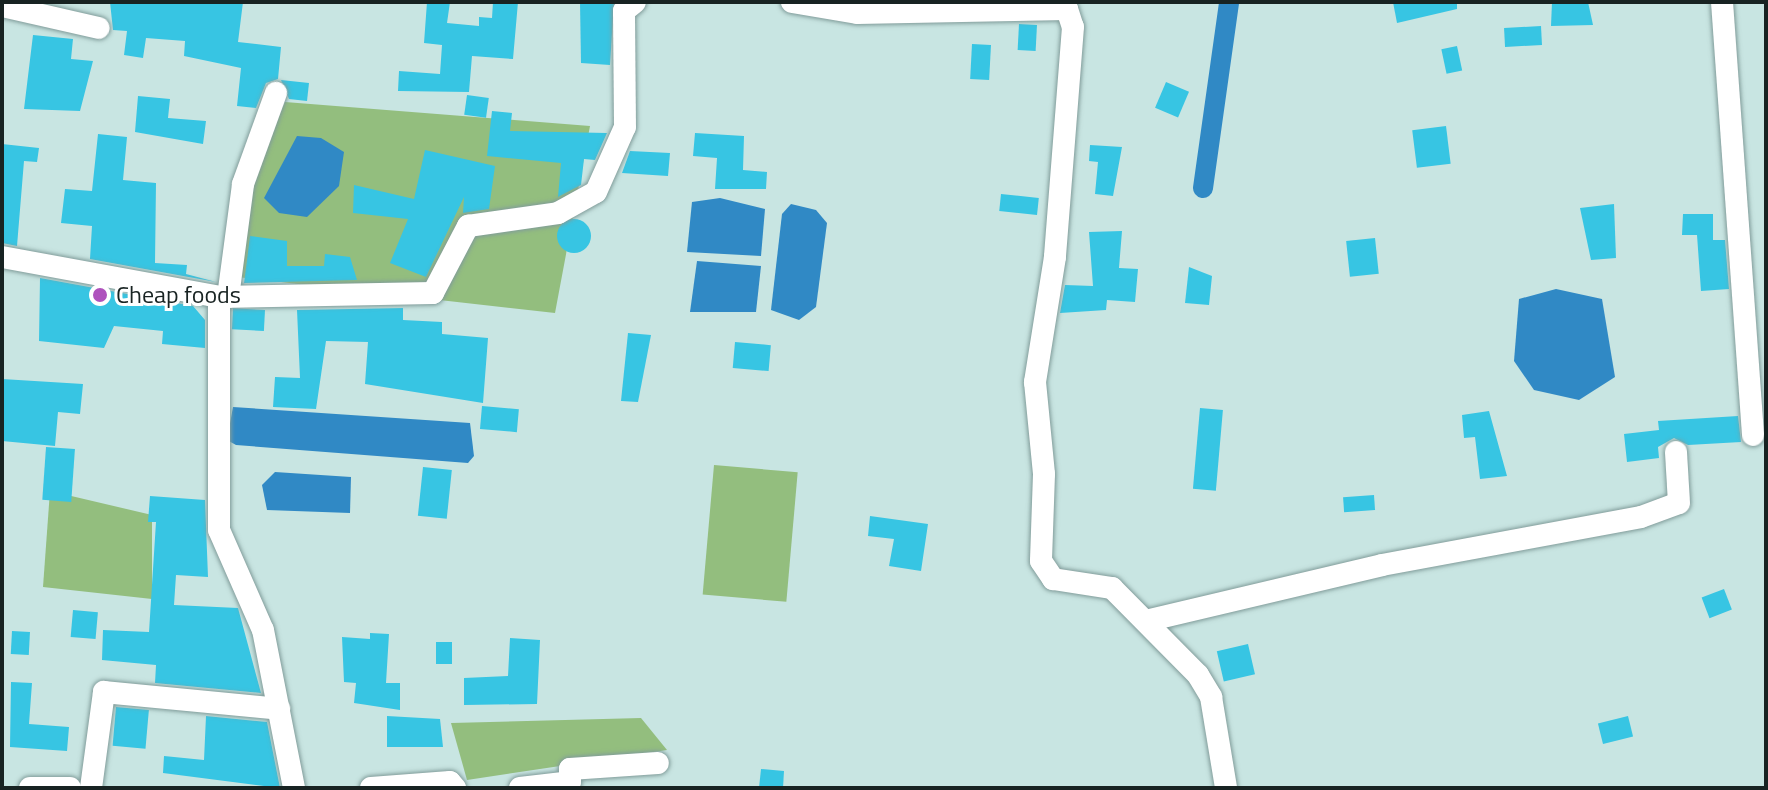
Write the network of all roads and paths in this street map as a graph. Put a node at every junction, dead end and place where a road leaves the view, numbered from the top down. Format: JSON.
{"nodes":[{"id":1,"x":635,"y":2,"type":"edge"},
{"id":2,"x":792,"y":2,"type":"edge"},
{"id":3,"x":1722,"y":2,"type":"edge"},
{"id":4,"x":2,"y":6,"type":"edge"},
{"id":5,"x":99,"y":28,"type":"dead end"},
{"id":6,"x":276,"y":93,"type":"dead end"},
{"id":7,"x":2,"y":257,"type":"edge"},
{"id":8,"x":224,"y":297,"type":"junction"},
{"id":9,"x":1753,"y":435,"type":"dead end"},
{"id":10,"x":1676,"y":452,"type":"dead end"},
{"id":11,"x":1150,"y":620,"type":"junction"},
{"id":12,"x":279,"y":709,"type":"junction"},
{"id":13,"x":658,"y":763,"type":"dead end"},
{"id":14,"x":30,"y":788,"type":"edge"},
{"id":15,"x":70,"y":788,"type":"edge"},
{"id":16,"x":91,"y":788,"type":"edge"},
{"id":17,"x":294,"y":788,"type":"edge"},
{"id":18,"x":371,"y":788,"type":"edge"},
{"id":19,"x":455,"y":788,"type":"edge"},
{"id":20,"x":520,"y":788,"type":"edge"},
{"id":21,"x":1226,"y":788,"type":"edge"}],
"edges":[{"from":1,"to":8,"type":"street"},
{"from":2,"to":11,"type":"street"},
{"from":3,"to":9,"type":"street"},
{"from":4,"to":5,"type":"street"},
{"from":6,"to":8,"type":"street"},
{"from":7,"to":8,"type":"street"},
{"from":8,"to":12,"type":"street"},
{"from":10,"to":11,"type":"street"},
{"from":11,"to":21,"type":"street"},
{"from":12,"to":16,"type":"street"},
{"from":12,"to":17,"type":"street"},
{"from":13,"to":20,"type":"street"},
{"from":14,"to":15,"type":"street"},
{"from":18,"to":19,"type":"street"}]}
